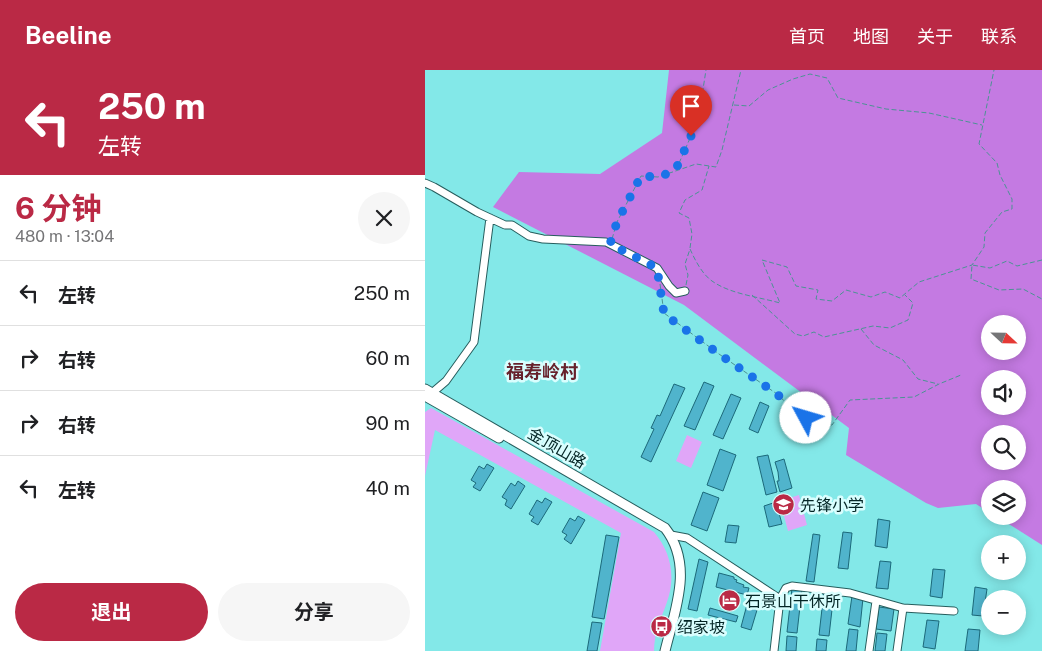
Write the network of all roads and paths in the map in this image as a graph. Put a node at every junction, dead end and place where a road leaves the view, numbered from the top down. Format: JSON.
{"nodes":[{"id":1,"x":706,"y":70,"type":"edge"},
{"id":2,"x":741,"y":70,"type":"edge"},
{"id":3,"x":994,"y":70,"type":"edge"},
{"id":4,"x":734,"y":105,"type":"junction"},
{"id":5,"x":983,"y":125,"type":"junction"},
{"id":6,"x":709,"y":166,"type":"junction"},
{"id":7,"x":675,"y":171,"type":"junction"},
{"id":8,"x":425,"y":183,"type":"edge"},
{"id":9,"x":490,"y":218,"type":"junction"},
{"id":10,"x":610,"y":244,"type":"junction"},
{"id":11,"x":690,"y":249,"type":"junction"},
{"id":12,"x":1042,"y":260,"type":"edge"},
{"id":13,"x":971,"y":266,"type":"junction"},
{"id":14,"x":657,"y":268,"type":"junction"},
{"id":15,"x":685,"y":291,"type":"joint"},
{"id":16,"x":905,"y":294,"type":"junction"},
{"id":17,"x":751,"y":295,"type":"junction"},
{"id":18,"x":1042,"y":299,"type":"edge"},
{"id":19,"x":861,"y":328,"type":"junction"},
{"id":20,"x":961,"y":375,"type":"dead end"},
{"id":21,"x":939,"y":384,"type":"junction"},
{"id":22,"x":427,"y":392,"type":"edge"},
{"id":23,"x":671,"y":535,"type":"junction"},
{"id":24,"x":780,"y":599,"type":"junction"},
{"id":25,"x":876,"y":601,"type":"dead end"},
{"id":26,"x":903,"y":608,"type":"junction"},
{"id":27,"x":954,"y":611,"type":"dead end"},
{"id":28,"x":665,"y":651,"type":"edge"},
{"id":29,"x":774,"y":651,"type":"edge"},
{"id":30,"x":869,"y":651,"type":"edge"},
{"id":31,"x":897,"y":651,"type":"edge"}],
"edges":[{"from":1,"to":7,"type":"path"},
{"from":2,"to":4,"type":"path"},
{"from":3,"to":5,"type":"path"},
{"from":4,"to":5,"type":"path"},
{"from":4,"to":6,"type":"path"},
{"from":5,"to":13,"type":"path"},
{"from":6,"to":7,"type":"path"},
{"from":6,"to":11,"type":"path"},
{"from":7,"to":10,"type":"path"},
{"from":8,"to":9,"type":"street"},
{"from":9,"to":10,"type":"street"},
{"from":9,"to":22,"type":"street"},
{"from":10,"to":14,"type":"street"},
{"from":11,"to":15,"type":"path"},
{"from":11,"to":17,"type":"path"},
{"from":12,"to":13,"type":"path"},
{"from":13,"to":16,"type":"path"},
{"from":13,"to":18,"type":"path"},
{"from":14,"to":15,"type":"street"},
{"from":14,"to":21,"type":"path"},
{"from":16,"to":17,"type":"path"},
{"from":16,"to":19,"type":"path"},
{"from":17,"to":19,"type":"path"},
{"from":19,"to":21,"type":"path"},
{"from":20,"to":21,"type":"path"},
{"from":22,"to":23,"type":"street","name":"金顶山路"},
{"from":23,"to":24,"type":"street"},
{"from":23,"to":28,"type":"street"},
{"from":24,"to":26,"type":"street"},
{"from":24,"to":29,"type":"street"},
{"from":25,"to":30,"type":"street"},
{"from":26,"to":27,"type":"street"},
{"from":26,"to":31,"type":"street"}]}
